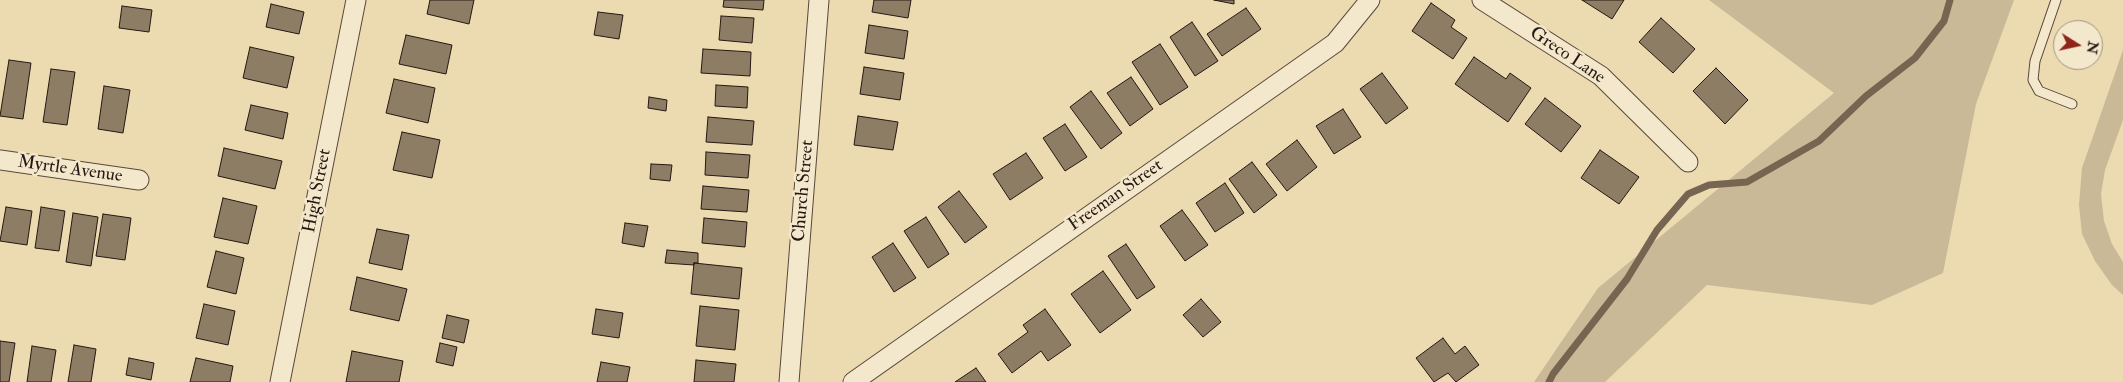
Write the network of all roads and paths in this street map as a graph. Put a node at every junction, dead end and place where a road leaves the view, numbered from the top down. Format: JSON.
{"nodes":[{"id":1,"x":356,"y":0,"type":"edge"},
{"id":2,"x":819,"y":0,"type":"edge"},
{"id":3,"x":1370,"y":0,"type":"edge"},
{"id":4,"x":1482,"y":0,"type":"edge"},
{"id":5,"x":2056,"y":0,"type":"edge"},
{"id":6,"x":2072,"y":104,"type":"dead end"},
{"id":7,"x":0,"y":160,"type":"edge"},
{"id":8,"x":1688,"y":162,"type":"dead end"},
{"id":9,"x":139,"y":180,"type":"dead end"},
{"id":10,"x":280,"y":382,"type":"edge"},
{"id":11,"x":789,"y":382,"type":"edge"},
{"id":12,"x":853,"y":382,"type":"edge"}],
"edges":[{"from":1,"to":10,"type":"street","name":"High Street"},
{"from":2,"to":11,"type":"street","name":"Church Street"},
{"from":3,"to":12,"type":"street","name":"Freeman Street"},
{"from":4,"to":8,"type":"street","name":"Greco Lane"},
{"from":5,"to":6,"type":"lane"},
{"from":7,"to":9,"type":"street","name":"Myrtle Avenue"}]}
